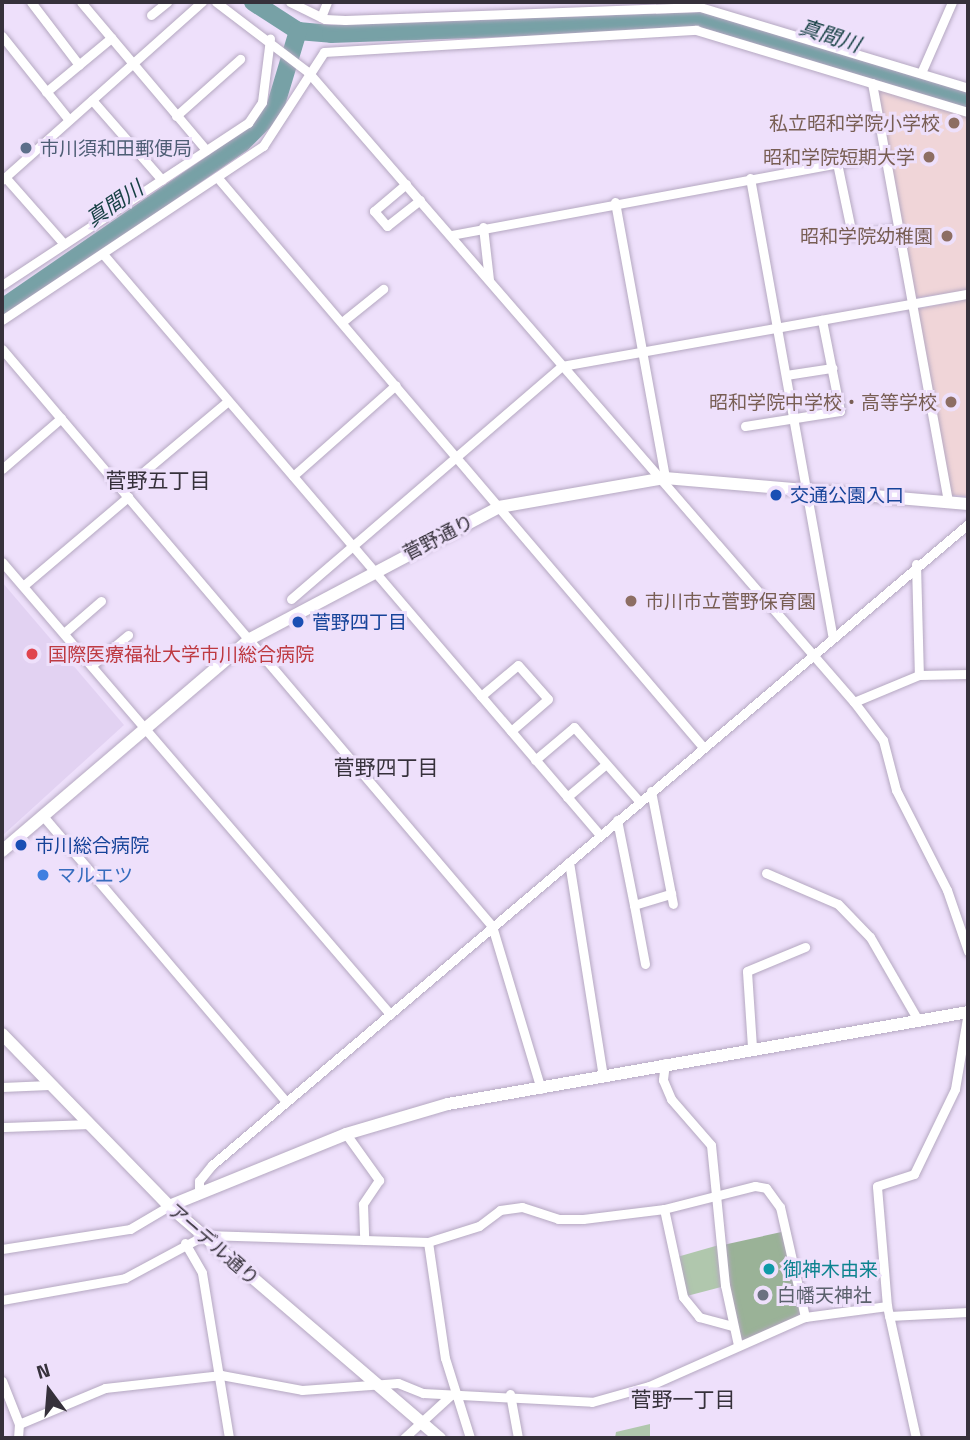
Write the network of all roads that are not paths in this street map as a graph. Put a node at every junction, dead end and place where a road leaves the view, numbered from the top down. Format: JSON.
{"nodes":[{"id":1,"x":31,"y":2,"type":"edge"},
{"id":2,"x":81,"y":2,"type":"edge"},
{"id":3,"x":167,"y":2,"type":"edge"},
{"id":4,"x":202,"y":2,"type":"edge"},
{"id":5,"x":216,"y":2,"type":"edge"},
{"id":6,"x":290,"y":2,"type":"edge"},
{"id":7,"x":327,"y":2,"type":"edge"},
{"id":8,"x":951,"y":2,"type":"edge"},
{"id":9,"x":699,"y":4,"type":"edge"},
{"id":10,"x":151,"y":15,"type":"dead end"},
{"id":11,"x":321,"y":17,"type":"junction"},
{"id":12,"x":2,"y":36,"type":"edge"},
{"id":13,"x":111,"y":38,"type":"junction"},
{"id":14,"x":272,"y":41,"type":"junction"},
{"id":15,"x":240,"y":59,"type":"dead end"},
{"id":16,"x":131,"y":63,"type":"junction"},
{"id":17,"x":79,"y":65,"type":"junction"},
{"id":18,"x":308,"y":72,"type":"junction"},
{"id":19,"x":921,"y":73,"type":"junction"},
{"id":20,"x":872,"y":83,"type":"junction"},
{"id":21,"x":968,"y":88,"type":"edge"},
{"id":22,"x":47,"y":92,"type":"junction"},
{"id":23,"x":92,"y":100,"type":"junction"},
{"id":24,"x":968,"y":112,"type":"edge"},
{"id":25,"x":176,"y":116,"type":"junction"},
{"id":26,"x":69,"y":120,"type":"junction"},
{"id":27,"x":206,"y":150,"type":"junction"},
{"id":28,"x":886,"y":154,"type":"junction"},
{"id":29,"x":837,"y":163,"type":"junction"},
{"id":30,"x":217,"y":177,"type":"junction"},
{"id":31,"x":3,"y":178,"type":"edge"},
{"id":32,"x":750,"y":178,"type":"junction"},
{"id":33,"x":162,"y":180,"type":"junction"},
{"id":34,"x":406,"y":184,"type":"junction"},
{"id":35,"x":420,"y":200,"type":"junction"},
{"id":36,"x":615,"y":202,"type":"junction"},
{"id":37,"x":483,"y":226,"type":"junction"},
{"id":38,"x":899,"y":229,"type":"junction"},
{"id":39,"x":451,"y":235,"type":"junction"},
{"id":40,"x":64,"y":244,"type":"junction"},
{"id":41,"x":103,"y":254,"type":"junction"},
{"id":42,"x":489,"y":280,"type":"junction"},
{"id":43,"x":2,"y":285,"type":"edge"},
{"id":44,"x":383,"y":289,"type":"dead end"},
{"id":45,"x":968,"y":294,"type":"edge"},
{"id":46,"x":912,"y":304,"type":"junction"},
{"id":47,"x":2,"y":320,"type":"edge"},
{"id":48,"x":822,"y":320,"type":"junction"},
{"id":49,"x":342,"y":322,"type":"junction"},
{"id":50,"x":777,"y":327,"type":"junction"},
{"id":51,"x":2,"y":349,"type":"edge"},
{"id":52,"x":642,"y":352,"type":"junction"},
{"id":53,"x":562,"y":366,"type":"junction"},
{"id":54,"x":832,"y":368,"type":"junction"},
{"id":55,"x":786,"y":375,"type":"junction"},
{"id":56,"x":396,"y":385,"type":"junction"},
{"id":57,"x":229,"y":401,"type":"junction"},
{"id":58,"x":61,"y":418,"type":"junction"},
{"id":59,"x":794,"y":419,"type":"junction"},
{"id":60,"x":745,"y":426,"type":"dead end"},
{"id":61,"x":457,"y":458,"type":"junction"},
{"id":62,"x":2,"y":469,"type":"edge"},
{"id":63,"x":293,"y":476,"type":"junction"},
{"id":64,"x":662,"y":478,"type":"junction"},
{"id":65,"x":806,"y":489,"type":"junction"},
{"id":66,"x":125,"y":494,"type":"junction"},
{"id":67,"x":948,"y":502,"type":"junction"},
{"id":68,"x":968,"y":504,"type":"edge"},
{"id":69,"x":499,"y":506,"type":"junction"},
{"id":70,"x":968,"y":524,"type":"edge"},
{"id":71,"x":352,"y":545,"type":"junction"},
{"id":72,"x":2,"y":562,"type":"edge"},
{"id":73,"x":916,"y":564,"type":"junction"},
{"id":74,"x":374,"y":571,"type":"junction"},
{"id":75,"x":23,"y":586,"type":"junction"},
{"id":76,"x":291,"y":598,"type":"dead end"},
{"id":77,"x":100,"y":601,"type":"dead end"},
{"id":78,"x":64,"y":633,"type":"junction"},
{"id":79,"x":128,"y":635,"type":"dead end"},
{"id":80,"x":832,"y":635,"type":"junction"},
{"id":81,"x":250,"y":639,"type":"junction"},
{"id":82,"x":808,"y":656,"type":"junction"},
{"id":83,"x":92,"y":665,"type":"junction"},
{"id":84,"x":968,"y":674,"type":"edge"},
{"id":85,"x":919,"y":675,"type":"junction"},
{"id":86,"x":481,"y":696,"type":"junction"},
{"id":87,"x":854,"y":702,"type":"junction"},
{"id":88,"x":146,"y":727,"type":"junction"},
{"id":89,"x":511,"y":731,"type":"junction"},
{"id":90,"x":703,"y":747,"type":"junction"},
{"id":91,"x":536,"y":760,"type":"junction"},
{"id":92,"x":606,"y":764,"type":"junction"},
{"id":93,"x":651,"y":791,"type":"junction"},
{"id":94,"x":567,"y":797,"type":"junction"},
{"id":95,"x":639,"y":801,"type":"junction"},
{"id":96,"x":43,"y":816,"type":"junction"},
{"id":97,"x":617,"y":820,"type":"junction"},
{"id":98,"x":600,"y":835,"type":"junction"},
{"id":99,"x":2,"y":851,"type":"edge"},
{"id":100,"x":569,"y":862,"type":"junction"},
{"id":101,"x":766,"y":873,"type":"dead end"},
{"id":102,"x":671,"y":894,"type":"junction"},
{"id":103,"x":673,"y":904,"type":"dead end"},
{"id":104,"x":634,"y":905,"type":"junction"},
{"id":105,"x":492,"y":926,"type":"junction"},
{"id":106,"x":804,"y":947,"type":"dead end"},
{"id":107,"x":968,"y":951,"type":"edge"},
{"id":108,"x":645,"y":964,"type":"dead end"},
{"id":109,"x":968,"y":1012,"type":"edge"},
{"id":110,"x":390,"y":1014,"type":"junction"},
{"id":111,"x":918,"y":1020,"type":"junction"},
{"id":112,"x":2,"y":1034,"type":"edge"},
{"id":113,"x":752,"y":1047,"type":"junction"},
{"id":114,"x":665,"y":1063,"type":"junction"},
{"id":115,"x":603,"y":1077,"type":"junction"},
{"id":116,"x":49,"y":1086,"type":"junction"},
{"id":117,"x":2,"y":1087,"type":"edge"},
{"id":118,"x":541,"y":1089,"type":"junction"},
{"id":119,"x":286,"y":1102,"type":"junction"},
{"id":120,"x":86,"y":1124,"type":"junction"},
{"id":121,"x":2,"y":1127,"type":"edge"},
{"id":122,"x":346,"y":1134,"type":"junction"},
{"id":123,"x":717,"y":1192,"type":"junction"},
{"id":124,"x":199,"y":1193,"type":"junction"},
{"id":125,"x":169,"y":1206,"type":"junction"},
{"id":126,"x":664,"y":1209,"type":"junction"},
{"id":127,"x":205,"y":1235,"type":"junction"},
{"id":128,"x":364,"y":1239,"type":"junction"},
{"id":129,"x":428,"y":1242,"type":"junction"},
{"id":130,"x":185,"y":1243,"type":"junction"},
{"id":131,"x":2,"y":1249,"type":"edge"},
{"id":132,"x":2,"y":1300,"type":"edge"},
{"id":133,"x":888,"y":1311,"type":"junction"},
{"id":134,"x":968,"y":1312,"type":"edge"},
{"id":135,"x":805,"y":1317,"type":"junction"},
{"id":136,"x":732,"y":1326,"type":"junction"},
{"id":137,"x":738,"y":1345,"type":"junction"},
{"id":138,"x":221,"y":1376,"type":"junction"},
{"id":139,"x":2,"y":1381,"type":"edge"},
{"id":140,"x":376,"y":1386,"type":"junction"},
{"id":141,"x":510,"y":1394,"type":"junction"},
{"id":142,"x":455,"y":1395,"type":"junction"},
{"id":143,"x":421,"y":1423,"type":"junction"},
{"id":144,"x":19,"y":1424,"type":"junction"},
{"id":145,"x":18,"y":1438,"type":"edge"},
{"id":146,"x":229,"y":1438,"type":"edge"},
{"id":147,"x":404,"y":1438,"type":"edge"},
{"id":148,"x":440,"y":1438,"type":"edge"},
{"id":149,"x":470,"y":1438,"type":"edge"},
{"id":150,"x":518,"y":1438,"type":"edge"},
{"id":151,"x":916,"y":1438,"type":"edge"}],
"edges":[{"from":1,"to":17,"type":"street"},
{"from":2,"to":13,"type":"street"},
{"from":3,"to":10,"type":"street"},
{"from":4,"to":16,"type":"street"},
{"from":5,"to":14,"type":"street"},
{"from":6,"to":11,"type":"street"},
{"from":7,"to":11,"type":"street"},
{"from":8,"to":19,"type":"street"},
{"from":9,"to":11,"type":"street"},
{"from":9,"to":19,"type":"street"},
{"from":12,"to":22,"type":"street"},
{"from":13,"to":16,"type":"street"},
{"from":13,"to":17,"type":"street"},
{"from":14,"to":18,"type":"street"},
{"from":14,"to":27,"type":"street"},
{"from":15,"to":25,"type":"street"},
{"from":16,"to":23,"type":"street"},
{"from":16,"to":25,"type":"street"},
{"from":17,"to":22,"type":"street"},
{"from":18,"to":20,"type":"street"},
{"from":18,"to":30,"type":"street"},
{"from":18,"to":34,"type":"street"},
{"from":19,"to":21,"type":"street"},
{"from":20,"to":24,"type":"street"},
{"from":20,"to":28,"type":"street"},
{"from":22,"to":26,"type":"street"},
{"from":23,"to":26,"type":"street"},
{"from":23,"to":33,"type":"street"},
{"from":25,"to":27,"type":"street"},
{"from":26,"to":31,"type":"street"},
{"from":27,"to":33,"type":"street"},
{"from":28,"to":29,"type":"street"},
{"from":28,"to":38,"type":"street"},
{"from":29,"to":32,"type":"street"},
{"from":29,"to":38,"type":"street"},
{"from":30,"to":41,"type":"street"},
{"from":30,"to":49,"type":"street"},
{"from":31,"to":40,"type":"street"},
{"from":32,"to":36,"type":"street"},
{"from":32,"to":50,"type":"street"},
{"from":33,"to":40,"type":"street"},
{"from":34,"to":35,"type":"street"},
{"from":34,"to":35,"type":"street"},
{"from":35,"to":39,"type":"street"},
{"from":36,"to":37,"type":"street"},
{"from":36,"to":52,"type":"street"},
{"from":37,"to":39,"type":"street"},
{"from":37,"to":42,"type":"street"},
{"from":38,"to":46,"type":"street"},
{"from":39,"to":42,"type":"street"},
{"from":40,"to":43,"type":"street"},
{"from":41,"to":47,"type":"street"},
{"from":41,"to":57,"type":"street"},
{"from":42,"to":53,"type":"street"},
{"from":44,"to":49,"type":"street"},
{"from":45,"to":46,"type":"street"},
{"from":46,"to":48,"type":"street"},
{"from":46,"to":67,"type":"street"},
{"from":48,"to":50,"type":"street"},
{"from":48,"to":54,"type":"street"},
{"from":49,"to":56,"type":"street"},
{"from":50,"to":52,"type":"street"},
{"from":50,"to":55,"type":"street"},
{"from":51,"to":58,"type":"street"},
{"from":52,"to":53,"type":"street"},
{"from":52,"to":64,"type":"street"},
{"from":53,"to":61,"type":"street"},
{"from":53,"to":64,"type":"street"},
{"from":54,"to":55,"type":"street"},
{"from":54,"to":59,"type":"street"},
{"from":55,"to":59,"type":"street"},
{"from":56,"to":61,"type":"street"},
{"from":56,"to":63,"type":"street"},
{"from":57,"to":63,"type":"street"},
{"from":57,"to":66,"type":"street"},
{"from":58,"to":62,"type":"street"},
{"from":58,"to":66,"type":"street"},
{"from":59,"to":60,"type":"street"},
{"from":59,"to":65,"type":"street"},
{"from":61,"to":69,"type":"street"},
{"from":61,"to":71,"type":"street"},
{"from":63,"to":71,"type":"street"},
{"from":64,"to":65,"type":"street","name":"菅野通り"},
{"from":64,"to":69,"type":"street","name":"菅野通り"},
{"from":64,"to":82,"type":"street"},
{"from":65,"to":67,"type":"street","name":"菅野通り"},
{"from":65,"to":80,"type":"street"},
{"from":66,"to":75,"type":"street"},
{"from":66,"to":81,"type":"street"},
{"from":67,"to":68,"type":"street","name":"菅野通り"},
{"from":69,"to":74,"type":"street","name":"菅野通り"},
{"from":69,"to":90,"type":"street"},
{"from":70,"to":73,"type":"street"},
{"from":71,"to":74,"type":"street"},
{"from":71,"to":76,"type":"street"},
{"from":72,"to":75,"type":"street"},
{"from":73,"to":80,"type":"street"},
{"from":73,"to":85,"type":"street"},
{"from":74,"to":81,"type":"street","name":"菅野通り"},
{"from":74,"to":86,"type":"street"},
{"from":75,"to":78,"type":"street"},
{"from":77,"to":78,"type":"street"},
{"from":78,"to":83,"type":"street"},
{"from":79,"to":83,"type":"street"},
{"from":80,"to":82,"type":"street"},
{"from":81,"to":88,"type":"street","name":"菅野通り"},
{"from":81,"to":105,"type":"street"},
{"from":82,"to":87,"type":"street"},
{"from":82,"to":90,"type":"street"},
{"from":83,"to":88,"type":"street"},
{"from":84,"to":85,"type":"street"},
{"from":85,"to":87,"type":"street"},
{"from":86,"to":89,"type":"street"},
{"from":86,"to":89,"type":"street"},
{"from":87,"to":107,"type":"street"},
{"from":88,"to":96,"type":"street","name":"菅野通り"},
{"from":88,"to":110,"type":"street"},
{"from":89,"to":91,"type":"street"},
{"from":90,"to":93,"type":"street"},
{"from":91,"to":92,"type":"street"},
{"from":91,"to":94,"type":"street"},
{"from":92,"to":94,"type":"street"},
{"from":92,"to":95,"type":"street"},
{"from":93,"to":95,"type":"street"},
{"from":93,"to":102,"type":"street"},
{"from":94,"to":98,"type":"street"},
{"from":95,"to":97,"type":"street"},
{"from":96,"to":99,"type":"street","name":"菅野通り"},
{"from":96,"to":119,"type":"street"},
{"from":97,"to":98,"type":"street"},
{"from":97,"to":104,"type":"street"},
{"from":98,"to":100,"type":"street"},
{"from":100,"to":105,"type":"street"},
{"from":100,"to":115,"type":"street"},
{"from":101,"to":111,"type":"street"},
{"from":102,"to":103,"type":"street"},
{"from":102,"to":104,"type":"street"},
{"from":104,"to":108,"type":"street"},
{"from":105,"to":110,"type":"street"},
{"from":105,"to":118,"type":"street"},
{"from":106,"to":113,"type":"street"},
{"from":109,"to":111,"type":"street"},
{"from":109,"to":133,"type":"street"},
{"from":110,"to":119,"type":"street"},
{"from":111,"to":113,"type":"street"},
{"from":112,"to":116,"type":"street","name":"アーデル通り"},
{"from":113,"to":114,"type":"street"},
{"from":114,"to":115,"type":"street"},
{"from":114,"to":123,"type":"street"},
{"from":115,"to":118,"type":"street"},
{"from":116,"to":117,"type":"street"},
{"from":116,"to":120,"type":"street","name":"アーデル通り"},
{"from":118,"to":122,"type":"street"},
{"from":119,"to":124,"type":"street"},
{"from":120,"to":121,"type":"street"},
{"from":120,"to":125,"type":"street","name":"アーデル通り"},
{"from":122,"to":124,"type":"street"},
{"from":122,"to":128,"type":"street"},
{"from":123,"to":126,"type":"street"},
{"from":123,"to":135,"type":"street"},
{"from":123,"to":136,"type":"street"},
{"from":124,"to":125,"type":"street"},
{"from":125,"to":127,"type":"street","name":"アーデル通り"},
{"from":125,"to":131,"type":"street"},
{"from":126,"to":129,"type":"street"},
{"from":126,"to":136,"type":"street"},
{"from":127,"to":128,"type":"street"},
{"from":127,"to":130,"type":"street"},
{"from":127,"to":140,"type":"street","name":"アーデル通り"},
{"from":128,"to":129,"type":"street"},
{"from":129,"to":142,"type":"street"},
{"from":130,"to":132,"type":"street"},
{"from":130,"to":138,"type":"street"},
{"from":133,"to":134,"type":"street"},
{"from":133,"to":135,"type":"street"},
{"from":133,"to":151,"type":"street"},
{"from":135,"to":137,"type":"street"},
{"from":136,"to":137,"type":"street"},
{"from":137,"to":141,"type":"street"},
{"from":138,"to":140,"type":"street"},
{"from":138,"to":144,"type":"street"},
{"from":138,"to":146,"type":"street"},
{"from":139,"to":144,"type":"street"},
{"from":140,"to":142,"type":"street"},
{"from":140,"to":143,"type":"street","name":"アーデル通り"},
{"from":141,"to":142,"type":"street"},
{"from":141,"to":150,"type":"street"},
{"from":142,"to":143,"type":"street"},
{"from":142,"to":149,"type":"street"},
{"from":143,"to":147,"type":"street"},
{"from":143,"to":148,"type":"street","name":"アーデル通り"},
{"from":144,"to":145,"type":"street"}]}
